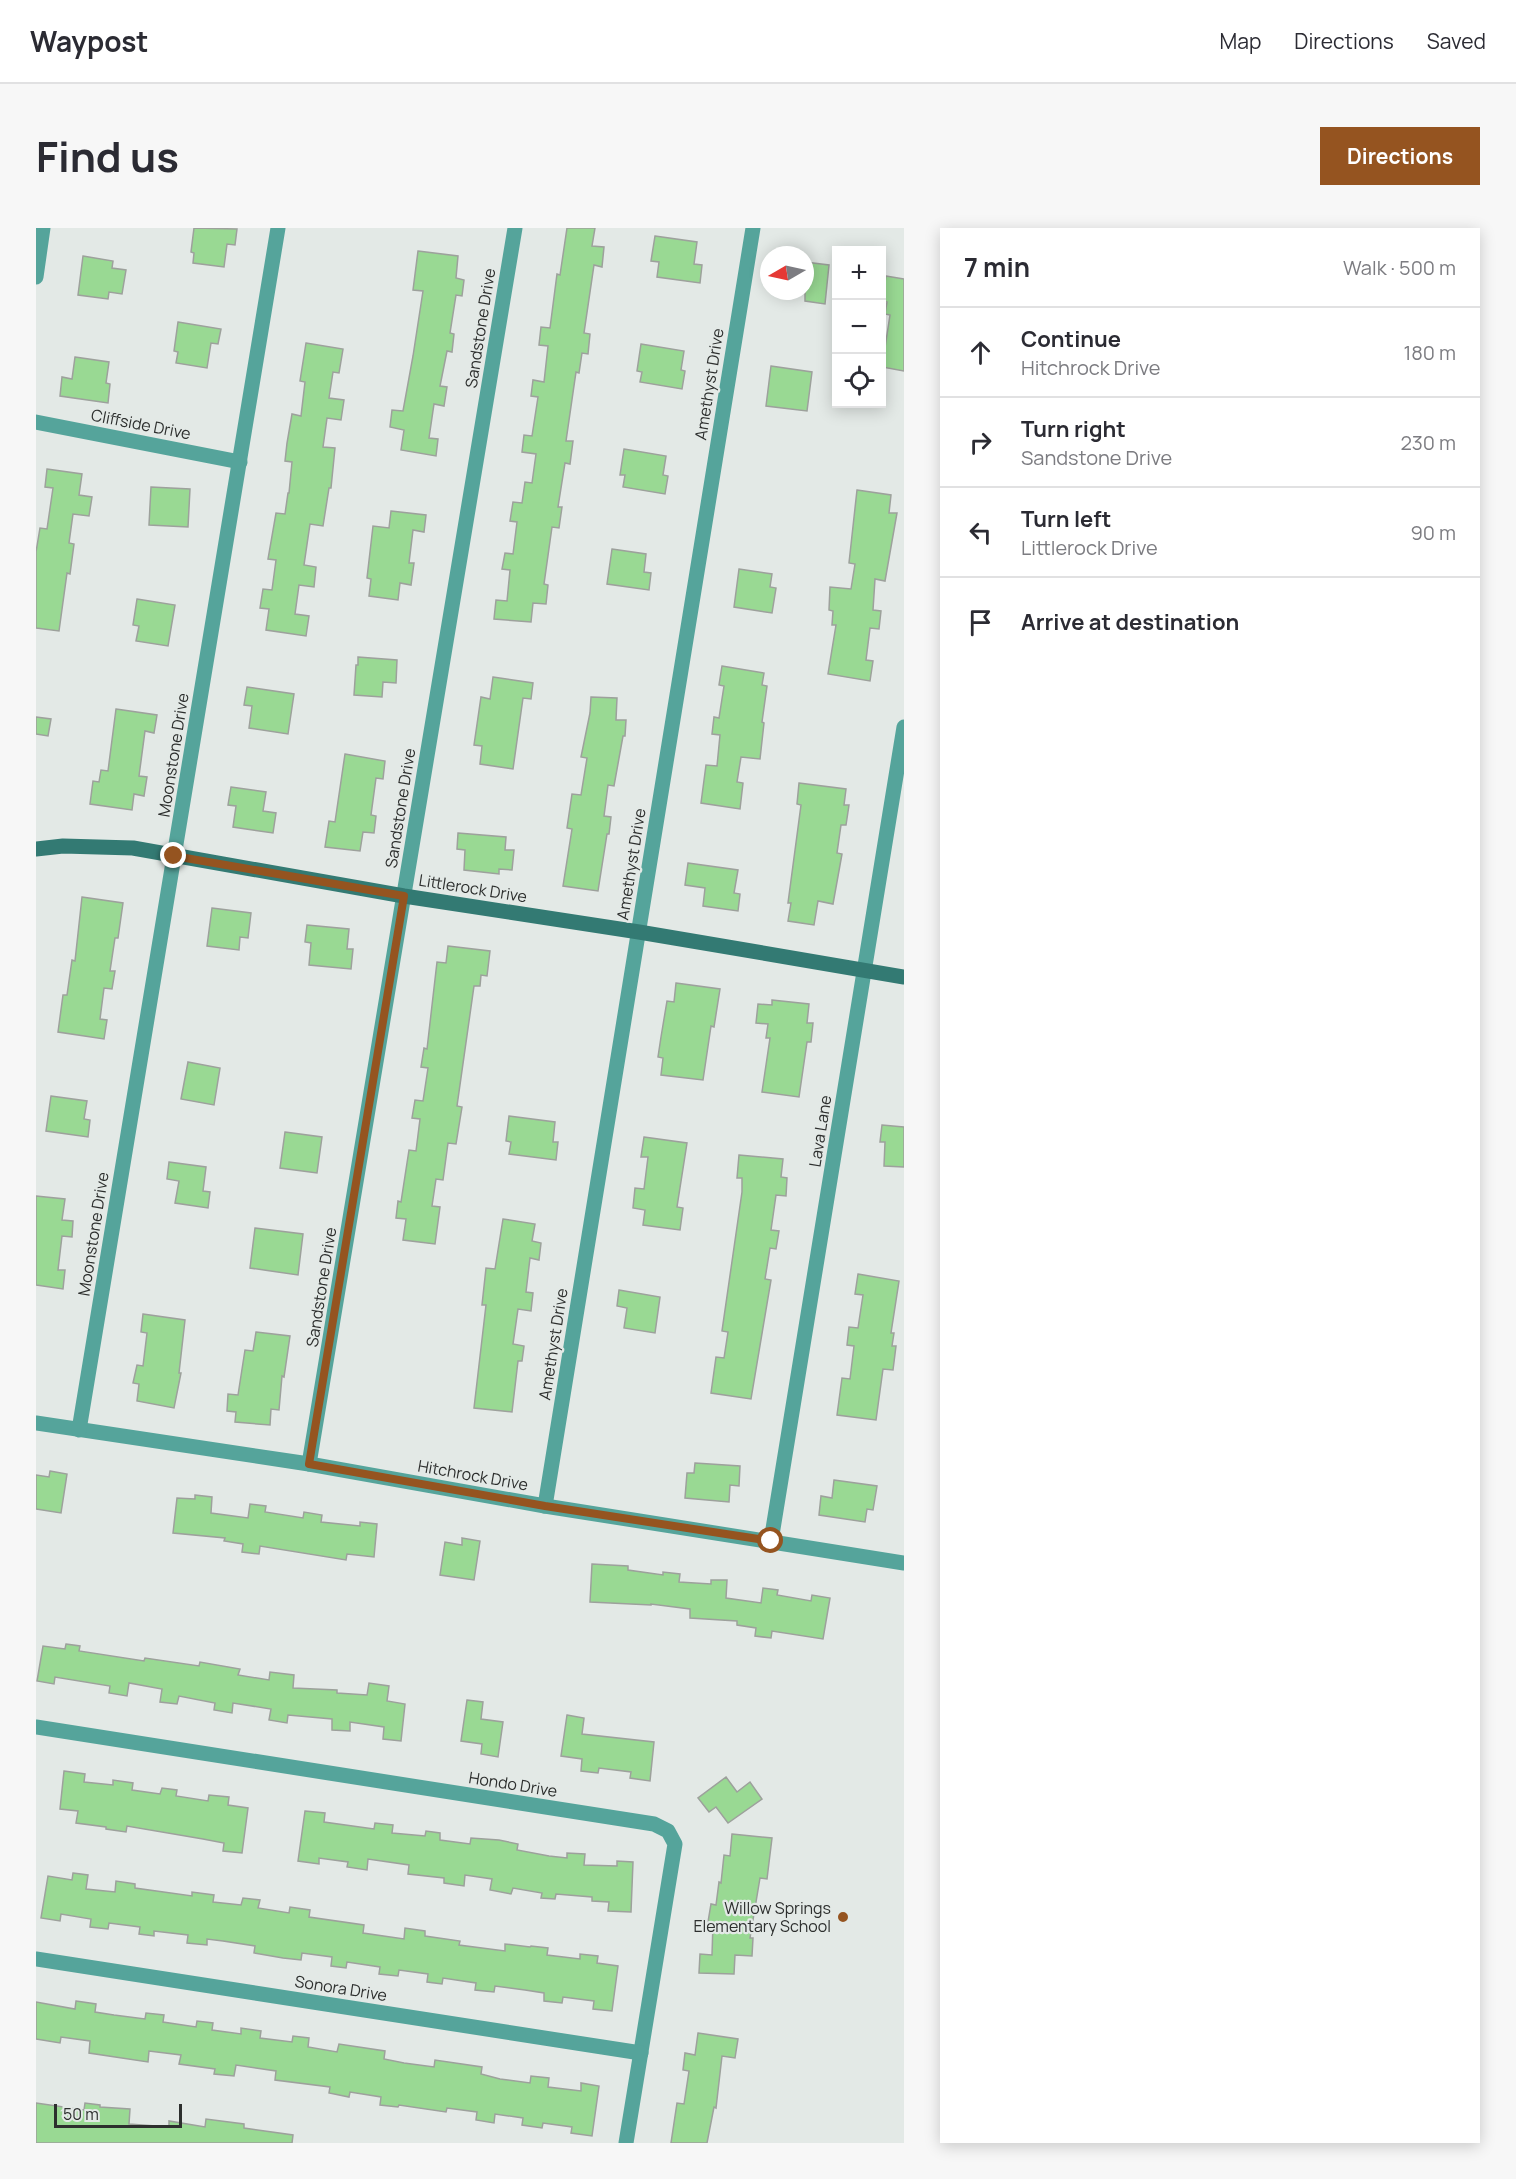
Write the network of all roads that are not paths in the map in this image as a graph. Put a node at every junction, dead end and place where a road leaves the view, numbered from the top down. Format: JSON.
{"nodes":[{"id":1,"x":43,"y":228,"type":"edge"},
{"id":2,"x":278,"y":228,"type":"edge"},
{"id":3,"x":515,"y":228,"type":"edge"},
{"id":4,"x":753,"y":228,"type":"edge"},
{"id":5,"x":36,"y":277,"type":"edge"},
{"id":6,"x":36,"y":422,"type":"edge"},
{"id":7,"x":240,"y":462,"type":"junction"},
{"id":8,"x":904,"y":727,"type":"edge"},
{"id":9,"x":36,"y":849,"type":"edge"},
{"id":10,"x":174,"y":856,"type":"junction"},
{"id":11,"x":404,"y":896,"type":"junction"},
{"id":12,"x":639,"y":932,"type":"junction"},
{"id":13,"x":864,"y":970,"type":"junction"},
{"id":14,"x":904,"y":976,"type":"edge"},
{"id":15,"x":36,"y":1423,"type":"edge"},
{"id":16,"x":79,"y":1430,"type":"junction"},
{"id":17,"x":309,"y":1464,"type":"junction"},
{"id":18,"x":545,"y":1506,"type":"junction"},
{"id":19,"x":771,"y":1541,"type":"junction"},
{"id":20,"x":904,"y":1563,"type":"edge"},
{"id":21,"x":36,"y":1727,"type":"edge"},
{"id":22,"x":36,"y":1959,"type":"edge"},
{"id":23,"x":641,"y":2053,"type":"junction"},
{"id":24,"x":626,"y":2143,"type":"edge"}],
"edges":[{"from":1,"to":5,"type":"street"},
{"from":2,"to":7,"type":"street","name":"Moonstone Drive"},
{"from":3,"to":11,"type":"street","name":"Sandstone Drive"},
{"from":4,"to":12,"type":"street","name":"Amethyst Drive"},
{"from":6,"to":7,"type":"street","name":"Cliffside Drive"},
{"from":7,"to":10,"type":"street","name":"Moonstone Drive"},
{"from":8,"to":13,"type":"street","name":"Lava Lane"},
{"from":9,"to":10,"type":"street","name":"Littlerock Drive"},
{"from":10,"to":11,"type":"street","name":"Littlerock Drive"},
{"from":10,"to":16,"type":"street","name":"Moonstone Drive"},
{"from":11,"to":12,"type":"street","name":"Littlerock Drive"},
{"from":11,"to":17,"type":"street","name":"Sandstone Drive"},
{"from":12,"to":13,"type":"street","name":"Littlerock Drive"},
{"from":12,"to":18,"type":"street","name":"Amethyst Drive"},
{"from":13,"to":14,"type":"street","name":"Littlerock Drive"},
{"from":13,"to":19,"type":"street","name":"Lava Lane"},
{"from":15,"to":16,"type":"street","name":"Hitchrock Drive"},
{"from":16,"to":17,"type":"street","name":"Hitchrock Drive"},
{"from":17,"to":18,"type":"street","name":"Hitchrock Drive"},
{"from":18,"to":19,"type":"street","name":"Hitchrock Drive"},
{"from":19,"to":20,"type":"street","name":"Hitchrock Drive"},
{"from":21,"to":23,"type":"street","name":"Hondo Drive"},
{"from":22,"to":23,"type":"street","name":"Sonora Drive"},
{"from":23,"to":24,"type":"street","name":"Hondo Drive"}]}
